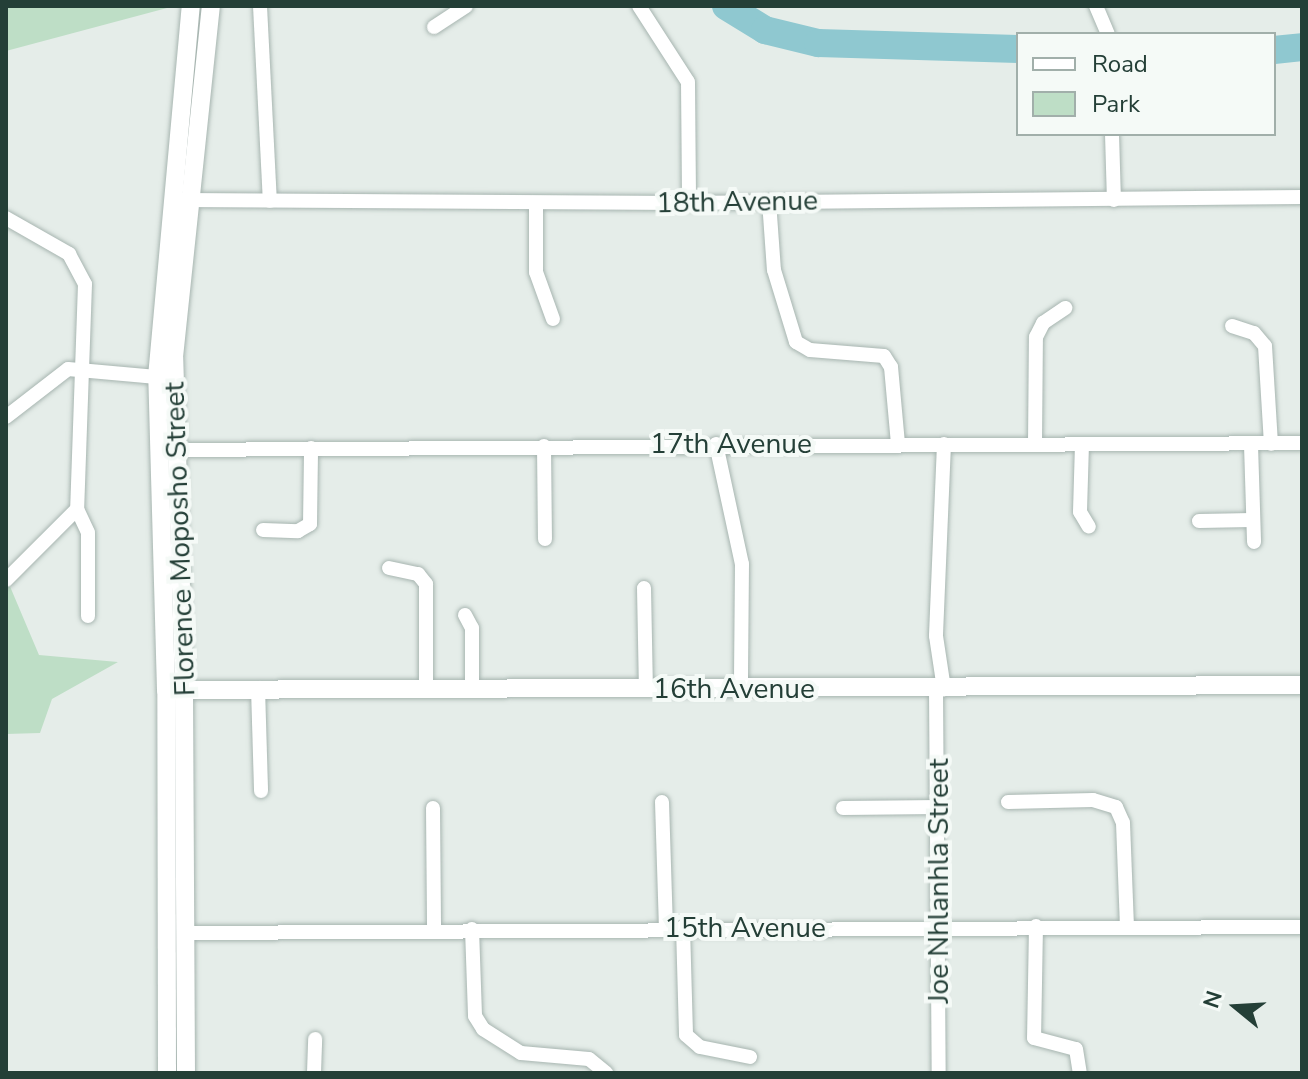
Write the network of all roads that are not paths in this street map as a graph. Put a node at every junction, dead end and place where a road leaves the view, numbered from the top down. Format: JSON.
{"nodes":[{"id":1,"x":191,"y":6,"type":"edge"},
{"id":2,"x":211,"y":6,"type":"edge"},
{"id":3,"x":260,"y":6,"type":"edge"},
{"id":4,"x":466,"y":6,"type":"edge"},
{"id":5,"x":639,"y":6,"type":"edge"},
{"id":6,"x":1096,"y":6,"type":"edge"},
{"id":7,"x":434,"y":27,"type":"dead end"},
{"id":8,"x":1107,"y":32,"type":"edge"},
{"id":9,"x":1112,"y":136,"type":"edge"},
{"id":10,"x":1302,"y":197,"type":"edge"},
{"id":11,"x":182,"y":200,"type":"junction"},
{"id":12,"x":1114,"y":200,"type":"junction"},
{"id":13,"x":270,"y":201,"type":"junction"},
{"id":14,"x":769,"y":201,"type":"junction"},
{"id":15,"x":536,"y":203,"type":"junction"},
{"id":16,"x":689,"y":203,"type":"junction"},
{"id":17,"x":6,"y":218,"type":"edge"},
{"id":18,"x":1065,"y":308,"type":"dead end"},
{"id":19,"x":553,"y":319,"type":"dead end"},
{"id":20,"x":1232,"y":326,"type":"dead end"},
{"id":21,"x":83,"y":369,"type":"junction"},
{"id":22,"x":157,"y":377,"type":"junction"},
{"id":23,"x":6,"y":417,"type":"edge"},
{"id":24,"x":1302,"y":443,"type":"edge"},
{"id":25,"x":716,"y":444,"type":"junction"},
{"id":26,"x":898,"y":444,"type":"junction"},
{"id":27,"x":944,"y":444,"type":"junction"},
{"id":28,"x":1035,"y":444,"type":"junction"},
{"id":29,"x":1082,"y":444,"type":"junction"},
{"id":30,"x":1271,"y":444,"type":"junction"},
{"id":31,"x":1251,"y":445,"type":"junction"},
{"id":32,"x":544,"y":446,"type":"junction"},
{"id":33,"x":311,"y":448,"type":"junction"},
{"id":34,"x":168,"y":449,"type":"junction"},
{"id":35,"x":77,"y":509,"type":"junction"},
{"id":36,"x":1252,"y":520,"type":"junction"},
{"id":37,"x":1199,"y":521,"type":"dead end"},
{"id":38,"x":1089,"y":527,"type":"dead end"},
{"id":39,"x":263,"y":530,"type":"dead end"},
{"id":40,"x":545,"y":539,"type":"dead end"},
{"id":41,"x":1254,"y":542,"type":"dead end"},
{"id":42,"x":389,"y":568,"type":"dead end"},
{"id":43,"x":6,"y":580,"type":"edge"},
{"id":44,"x":644,"y":588,"type":"dead end"},
{"id":45,"x":465,"y":615,"type":"dead end"},
{"id":46,"x":88,"y":616,"type":"dead end"},
{"id":47,"x":1302,"y":685,"type":"edge"},
{"id":48,"x":258,"y":688,"type":"junction"},
{"id":49,"x":741,"y":688,"type":"junction"},
{"id":50,"x":175,"y":689,"type":"junction"},
{"id":51,"x":426,"y":689,"type":"junction"},
{"id":52,"x":472,"y":689,"type":"junction"},
{"id":53,"x":646,"y":689,"type":"junction"},
{"id":54,"x":940,"y":689,"type":"junction"},
{"id":55,"x":261,"y":791,"type":"dead end"},
{"id":56,"x":662,"y":802,"type":"dead end"},
{"id":57,"x":1008,"y":802,"type":"dead end"},
{"id":58,"x":939,"y":807,"type":"junction"},
{"id":59,"x":433,"y":808,"type":"dead end"},
{"id":60,"x":843,"y":808,"type":"dead end"},
{"id":61,"x":1127,"y":925,"type":"junction"},
{"id":62,"x":1036,"y":926,"type":"junction"},
{"id":63,"x":666,"y":927,"type":"junction"},
{"id":64,"x":683,"y":927,"type":"junction"},
{"id":65,"x":1302,"y":927,"type":"edge"},
{"id":66,"x":472,"y":929,"type":"junction"},
{"id":67,"x":434,"y":930,"type":"junction"},
{"id":68,"x":940,"y":930,"type":"junction"},
{"id":69,"x":187,"y":933,"type":"junction"},
{"id":70,"x":315,"y":1039,"type":"dead end"},
{"id":71,"x":750,"y":1057,"type":"dead end"},
{"id":72,"x":167,"y":1073,"type":"edge"},
{"id":73,"x":186,"y":1073,"type":"edge"},
{"id":74,"x":314,"y":1073,"type":"edge"},
{"id":75,"x":606,"y":1073,"type":"edge"},
{"id":76,"x":939,"y":1073,"type":"edge"},
{"id":77,"x":1080,"y":1073,"type":"edge"}],
"edges":[{"from":1,"to":11,"type":"street","name":"Florence Moposho Street"},
{"from":2,"to":11,"type":"street","name":"Florence Moposho Street"},
{"from":3,"to":13,"type":"street"},
{"from":4,"to":7,"type":"street"},
{"from":5,"to":16,"type":"street"},
{"from":6,"to":8,"type":"street"},
{"from":9,"to":12,"type":"street"},
{"from":10,"to":12,"type":"street","name":"18th Avenue"},
{"from":11,"to":13,"type":"street","name":"18th Avenue"},
{"from":11,"to":22,"type":"street","name":"Florence Moposho Street"},
{"from":11,"to":34,"type":"street","name":"Florence Moposho Street"},
{"from":12,"to":14,"type":"street","name":"18th Avenue"},
{"from":13,"to":15,"type":"street","name":"18th Avenue"},
{"from":14,"to":16,"type":"street","name":"18th Avenue"},
{"from":14,"to":26,"type":"street"},
{"from":15,"to":16,"type":"street","name":"18th Avenue"},
{"from":15,"to":19,"type":"street"},
{"from":17,"to":21,"type":"street"},
{"from":18,"to":28,"type":"street"},
{"from":20,"to":30,"type":"street"},
{"from":21,"to":22,"type":"street"},
{"from":21,"to":23,"type":"street"},
{"from":21,"to":35,"type":"street"},
{"from":22,"to":34,"type":"street","name":"Florence Moposho Street"},
{"from":24,"to":30,"type":"street","name":"17th Avenue"},
{"from":25,"to":26,"type":"street","name":"17th Avenue"},
{"from":25,"to":32,"type":"street","name":"17th Avenue"},
{"from":25,"to":49,"type":"street"},
{"from":26,"to":27,"type":"street","name":"17th Avenue"},
{"from":27,"to":28,"type":"street","name":"17th Avenue"},
{"from":27,"to":54,"type":"street","name":"Joe Nhlanhla Street"},
{"from":28,"to":29,"type":"street","name":"17th Avenue"},
{"from":29,"to":31,"type":"street","name":"17th Avenue"},
{"from":29,"to":38,"type":"street"},
{"from":30,"to":31,"type":"street","name":"17th Avenue"},
{"from":31,"to":36,"type":"street"},
{"from":32,"to":33,"type":"street","name":"17th Avenue"},
{"from":32,"to":40,"type":"street"},
{"from":33,"to":34,"type":"street","name":"17th Avenue"},
{"from":33,"to":39,"type":"street"},
{"from":34,"to":50,"type":"street","name":"Florence Moposho Street"},
{"from":35,"to":43,"type":"street"},
{"from":35,"to":46,"type":"street"},
{"from":36,"to":37,"type":"street"},
{"from":36,"to":41,"type":"street"},
{"from":42,"to":51,"type":"street"},
{"from":44,"to":53,"type":"street"},
{"from":45,"to":52,"type":"street"},
{"from":47,"to":54,"type":"street","name":"16th Avenue"},
{"from":48,"to":50,"type":"street","name":"16th Avenue"},
{"from":48,"to":51,"type":"street","name":"16th Avenue"},
{"from":48,"to":55,"type":"street"},
{"from":49,"to":53,"type":"street","name":"16th Avenue"},
{"from":49,"to":54,"type":"street","name":"16th Avenue"},
{"from":50,"to":69,"type":"street","name":"Florence Moposho Street"},
{"from":50,"to":72,"type":"street","name":"Florence Moposho Street"},
{"from":51,"to":52,"type":"street","name":"16th Avenue"},
{"from":52,"to":53,"type":"street","name":"16th Avenue"},
{"from":54,"to":58,"type":"street","name":"Joe Nhlanhla Street"},
{"from":56,"to":63,"type":"street"},
{"from":57,"to":61,"type":"street"},
{"from":58,"to":60,"type":"street"},
{"from":58,"to":68,"type":"street","name":"Joe Nhlanhla Street"},
{"from":59,"to":67,"type":"street"},
{"from":61,"to":62,"type":"street","name":"15th Avenue"},
{"from":61,"to":65,"type":"street","name":"15th Avenue"},
{"from":62,"to":68,"type":"street","name":"15th Avenue"},
{"from":62,"to":77,"type":"street"},
{"from":63,"to":64,"type":"street","name":"15th Avenue"},
{"from":63,"to":66,"type":"street","name":"15th Avenue"},
{"from":64,"to":68,"type":"street","name":"15th Avenue"},
{"from":64,"to":71,"type":"street"},
{"from":66,"to":67,"type":"street","name":"15th Avenue"},
{"from":66,"to":75,"type":"street"},
{"from":67,"to":69,"type":"street","name":"15th Avenue"},
{"from":68,"to":76,"type":"street","name":"Joe Nhlanhla Street"},
{"from":69,"to":73,"type":"street","name":"Florence Moposho Street"},
{"from":70,"to":74,"type":"street"}]}
